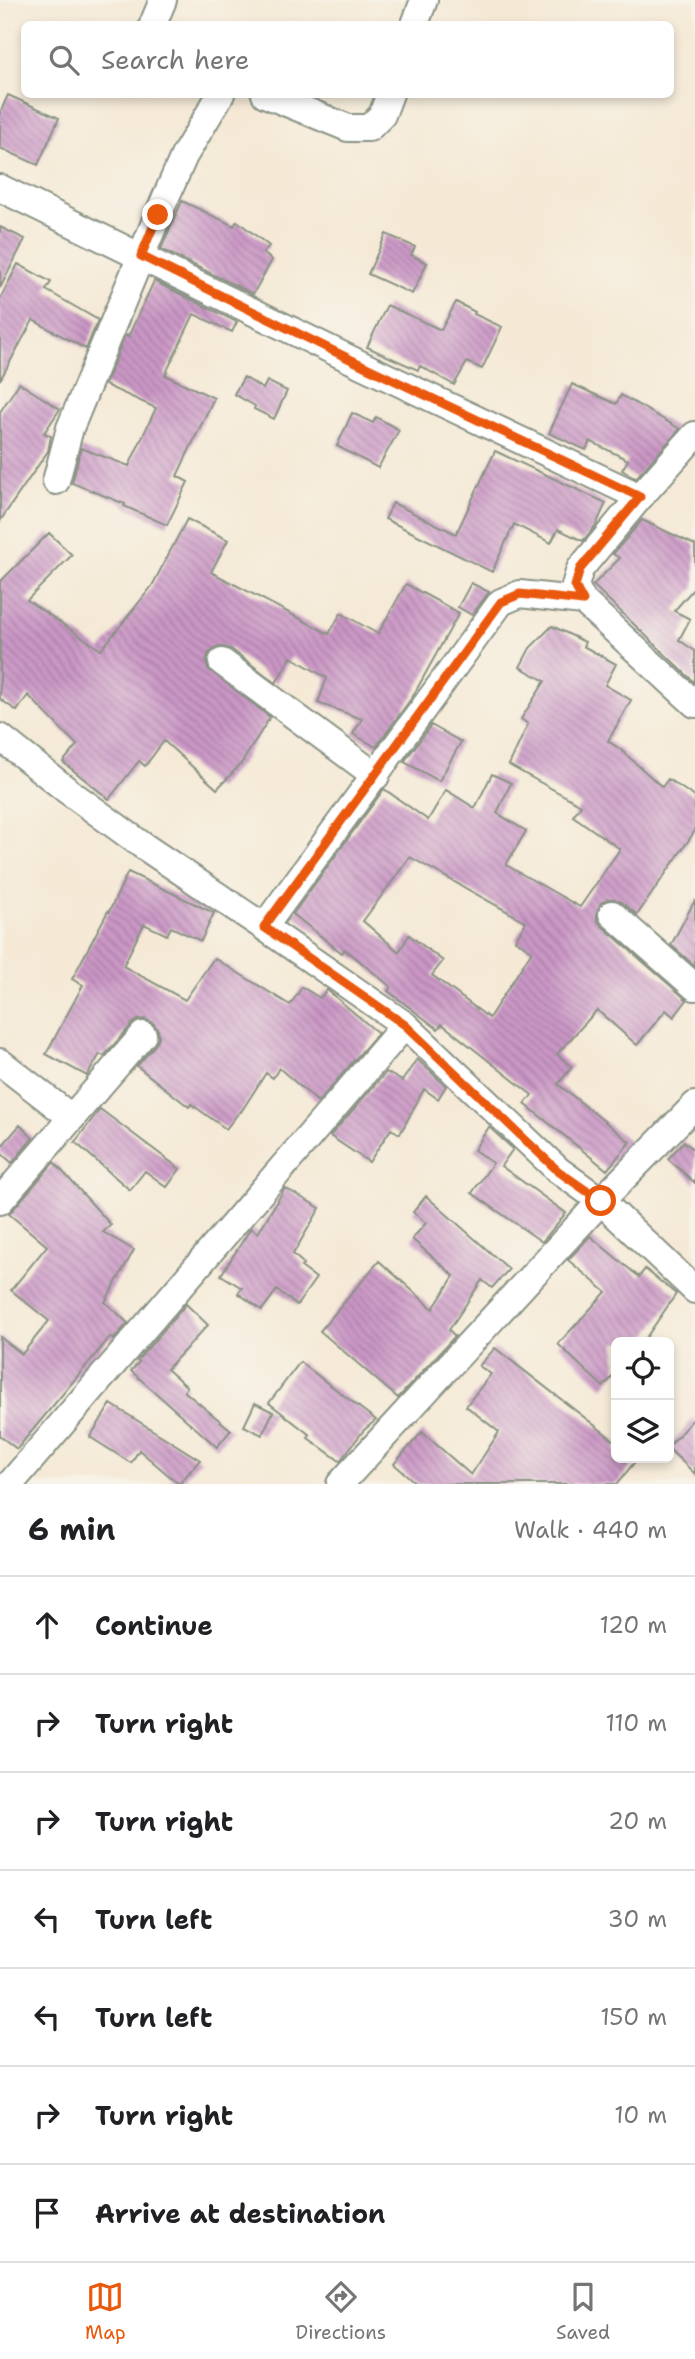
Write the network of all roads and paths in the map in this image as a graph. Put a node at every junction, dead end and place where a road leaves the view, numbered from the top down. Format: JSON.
{"nodes":[{"id":1,"x":163,"y":0,"type":"edge"},
{"id":2,"x":424,"y":0,"type":"edge"},
{"id":3,"x":154,"y":21,"type":"edge"},
{"id":4,"x":416,"y":21,"type":"edge"},
{"id":5,"x":218,"y":98,"type":"edge"},
{"id":6,"x":275,"y":98,"type":"edge"},
{"id":7,"x":388,"y":98,"type":"edge"},
{"id":8,"x":0,"y":188,"type":"edge"},
{"id":9,"x":141,"y":256,"type":"junction"},
{"id":10,"x":694,"y":438,"type":"edge"},
{"id":11,"x":56,"y":481,"type":"dead end"},
{"id":12,"x":640,"y":497,"type":"junction"},
{"id":13,"x":583,"y":601,"type":"junction"},
{"id":14,"x":222,"y":662,"type":"dead end"},
{"id":15,"x":695,"y":704,"type":"edge"},
{"id":16,"x":0,"y":737,"type":"edge"},
{"id":17,"x":376,"y":776,"type":"junction"},
{"id":18,"x":612,"y":914,"type":"dead end"},
{"id":19,"x":264,"y":927,"type":"junction"},
{"id":20,"x":695,"y":986,"type":"edge"},
{"id":21,"x":405,"y":1025,"type":"junction"},
{"id":22,"x":143,"y":1035,"type":"dead end"},
{"id":23,"x":0,"y":1062,"type":"edge"},
{"id":24,"x":695,"y":1105,"type":"edge"},
{"id":25,"x":72,"y":1118,"type":"junction"},
{"id":26,"x":0,"y":1201,"type":"edge"},
{"id":27,"x":601,"y":1201,"type":"junction"},
{"id":28,"x":695,"y":1290,"type":"edge"},
{"id":29,"x":10,"y":1484,"type":"edge"},
{"id":30,"x":341,"y":1484,"type":"edge"}],
"edges":[{"from":1,"to":3,"type":"street"},
{"from":2,"to":4,"type":"street"},
{"from":5,"to":9,"type":"street"},
{"from":6,"to":7,"type":"street"},
{"from":8,"to":9,"type":"street"},
{"from":9,"to":11,"type":"street"},
{"from":9,"to":12,"type":"street"},
{"from":10,"to":12,"type":"street"},
{"from":12,"to":13,"type":"street"},
{"from":13,"to":15,"type":"street"},
{"from":13,"to":17,"type":"street"},
{"from":14,"to":17,"type":"street"},
{"from":16,"to":19,"type":"street"},
{"from":17,"to":19,"type":"street"},
{"from":18,"to":20,"type":"street"},
{"from":19,"to":21,"type":"street"},
{"from":21,"to":27,"type":"street"},
{"from":21,"to":29,"type":"street"},
{"from":22,"to":25,"type":"street"},
{"from":23,"to":25,"type":"street"},
{"from":24,"to":27,"type":"street"},
{"from":25,"to":26,"type":"street"},
{"from":27,"to":28,"type":"street"},
{"from":27,"to":30,"type":"street"}]}
